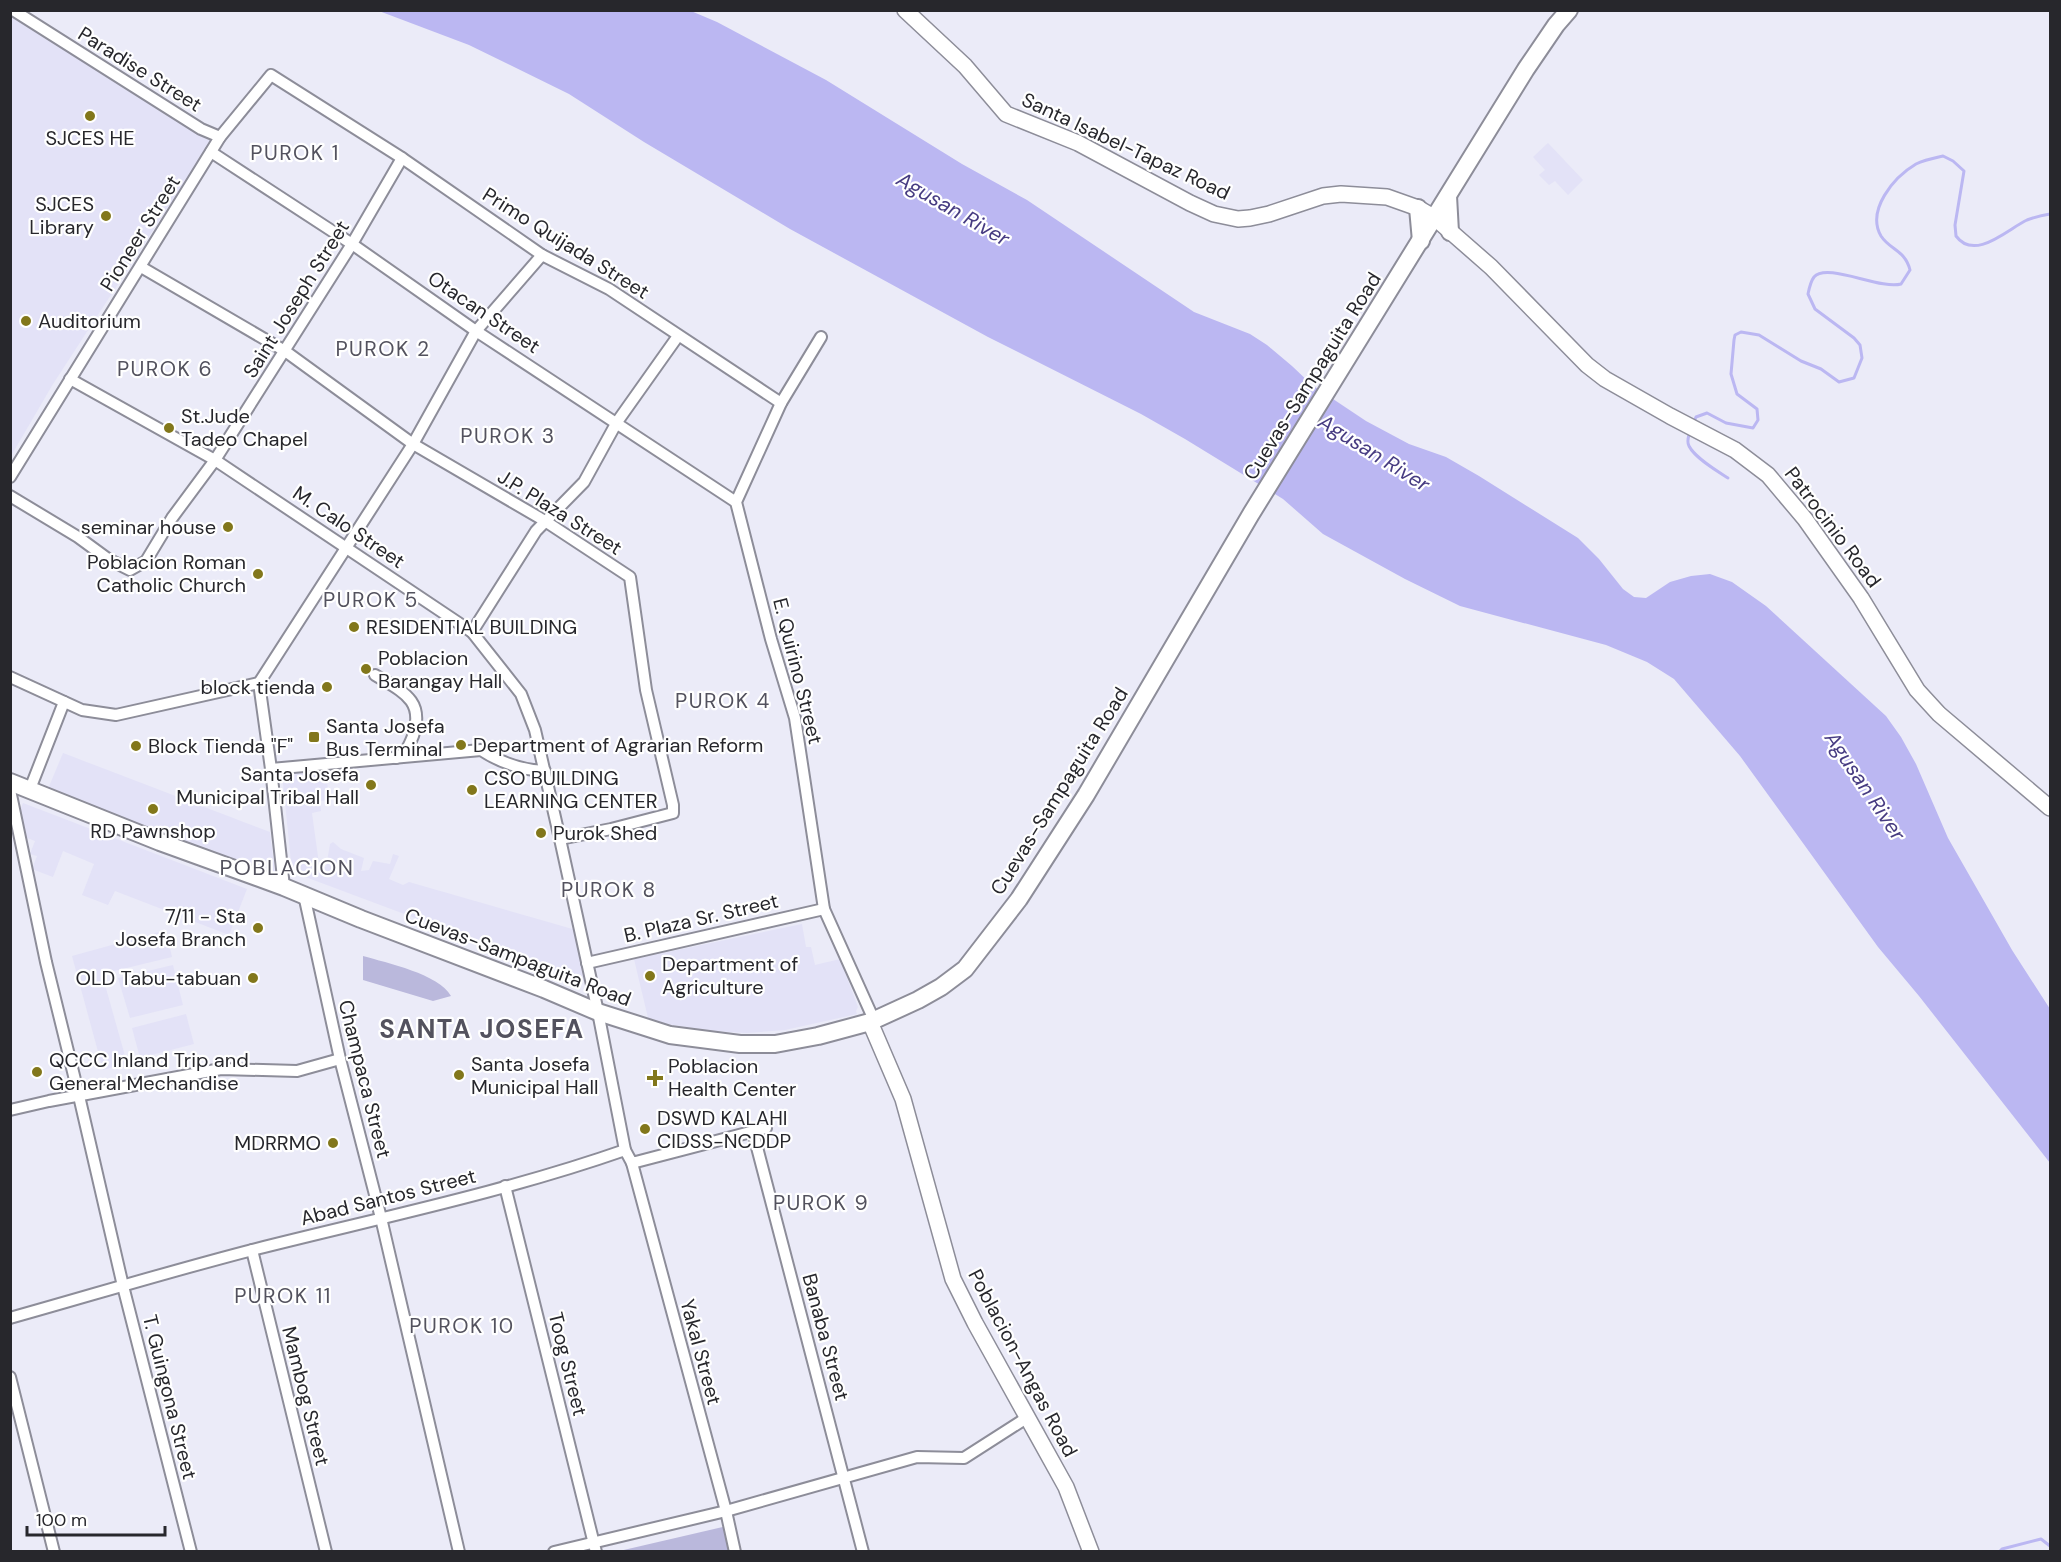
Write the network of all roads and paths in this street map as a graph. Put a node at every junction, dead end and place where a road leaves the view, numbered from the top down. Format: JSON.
{"nodes":[{"id":1,"x":13,"y":10,"type":"edge"},
{"id":2,"x":905,"y":10,"type":"edge"},
{"id":3,"x":1569,"y":10,"type":"edge"},
{"id":4,"x":272,"y":75,"type":"joint"},
{"id":5,"x":220,"y":137,"type":"junction"},
{"id":6,"x":211,"y":152,"type":"junction"},
{"id":7,"x":402,"y":158,"type":"junction"},
{"id":8,"x":1448,"y":197,"type":"junction"},
{"id":9,"x":1418,"y":208,"type":"junction"},
{"id":10,"x":1435,"y":219,"type":"junction"},
{"id":11,"x":1450,"y":232,"type":"junction"},
{"id":12,"x":1421,"y":240,"type":"junction"},
{"id":13,"x":352,"y":244,"type":"junction"},
{"id":14,"x":542,"y":255,"type":"junction"},
{"id":15,"x":141,"y":267,"type":"junction"},
{"id":16,"x":476,"y":331,"type":"junction"},
{"id":17,"x":678,"y":336,"type":"junction"},
{"id":18,"x":821,"y":337,"type":"dead end"},
{"id":19,"x":285,"y":351,"type":"junction"},
{"id":20,"x":70,"y":379,"type":"junction"},
{"id":21,"x":781,"y":403,"type":"junction"},
{"id":22,"x":617,"y":422,"type":"junction"},
{"id":23,"x":413,"y":444,"type":"junction"},
{"id":24,"x":215,"y":460,"type":"junction"},
{"id":25,"x":10,"y":477,"type":"edge"},
{"id":26,"x":10,"y":496,"type":"edge"},
{"id":27,"x":736,"y":502,"type":"junction"},
{"id":28,"x":545,"y":522,"type":"junction"},
{"id":29,"x":346,"y":547,"type":"junction"},
{"id":30,"x":472,"y":632,"type":"junction"},
{"id":31,"x":375,"y":675,"type":"dead end"},
{"id":32,"x":10,"y":676,"type":"edge"},
{"id":33,"x":259,"y":683,"type":"junction"},
{"id":34,"x":64,"y":702,"type":"junction"},
{"id":35,"x":396,"y":758,"type":"junction"},
{"id":36,"x":271,"y":769,"type":"junction"},
{"id":37,"x":545,"y":771,"type":"junction"},
{"id":38,"x":10,"y":782,"type":"edge"},
{"id":39,"x":30,"y":789,"type":"junction"},
{"id":40,"x":10,"y":790,"type":"edge"},
{"id":41,"x":2050,"y":808,"type":"edge"},
{"id":42,"x":560,"y":839,"type":"junction"},
{"id":43,"x":284,"y":887,"type":"junction"},
{"id":44,"x":304,"y":895,"type":"junction"},
{"id":45,"x":824,"y":909,"type":"junction"},
{"id":46,"x":587,"y":963,"type":"junction"},
{"id":47,"x":598,"y":1012,"type":"junction"},
{"id":48,"x":872,"y":1021,"type":"junction"},
{"id":49,"x":340,"y":1059,"type":"junction"},
{"id":50,"x":80,"y":1096,"type":"junction"},
{"id":51,"x":10,"y":1110,"type":"edge"},
{"id":52,"x":766,"y":1128,"type":"dead end"},
{"id":53,"x":753,"y":1132,"type":"junction"},
{"id":54,"x":625,"y":1150,"type":"junction"},
{"id":55,"x":632,"y":1163,"type":"junction"},
{"id":56,"x":505,"y":1186,"type":"junction"},
{"id":57,"x":381,"y":1218,"type":"junction"},
{"id":58,"x":252,"y":1250,"type":"junction"},
{"id":59,"x":123,"y":1286,"type":"junction"},
{"id":60,"x":10,"y":1317,"type":"edge"},
{"id":61,"x":10,"y":1377,"type":"edge"},
{"id":62,"x":1028,"y":1417,"type":"junction"},
{"id":63,"x":844,"y":1478,"type":"junction"},
{"id":64,"x":726,"y":1511,"type":"junction"},
{"id":65,"x":595,"y":1547,"type":"edge"},
{"id":66,"x":54,"y":1551,"type":"edge"},
{"id":67,"x":191,"y":1551,"type":"edge"},
{"id":68,"x":326,"y":1551,"type":"edge"},
{"id":69,"x":459,"y":1551,"type":"edge"},
{"id":70,"x":554,"y":1551,"type":"edge"},
{"id":71,"x":735,"y":1551,"type":"edge"},
{"id":72,"x":863,"y":1551,"type":"edge"},
{"id":73,"x":1091,"y":1551,"type":"edge"}],
"edges":[{"from":1,"to":5,"type":"street","name":"Paradise Street"},
{"from":2,"to":9,"type":"street","name":"Santa Isabel-Tapaz Road"},
{"from":3,"to":8,"type":"main road","name":"Cuevas-Sampaguita Road"},
{"from":4,"to":5,"type":"street","name":"Pioneer Street"},
{"from":4,"to":7,"type":"street","name":"Primo Quijada Street"},
{"from":5,"to":6,"type":"street","name":"Pioneer Street"},
{"from":6,"to":13,"type":"street","name":"Otacan Street"},
{"from":6,"to":15,"type":"street","name":"Pioneer Street"},
{"from":7,"to":13,"type":"street","name":"Saint Joseph Street"},
{"from":7,"to":14,"type":"street","name":"Primo Quijada Street"},
{"from":8,"to":9,"type":"main road"},
{"from":8,"to":10,"type":"main road","name":"Cuevas-Sampaguita Road"},
{"from":8,"to":11,"type":"main road"},
{"from":9,"to":10,"type":"street","name":"Santa Isabel-Tapaz Road"},
{"from":9,"to":12,"type":"main road"},
{"from":10,"to":11,"type":"street","name":"Patrocinio Road"},
{"from":10,"to":12,"type":"main road","name":"Cuevas-Sampaguita Road"},
{"from":11,"to":12,"type":"main road"},
{"from":11,"to":41,"type":"street","name":"Patrocinio Road"},
{"from":12,"to":48,"type":"main road","name":"Cuevas-Sampaguita Road"},
{"from":13,"to":16,"type":"street","name":"Otacan Street"},
{"from":13,"to":19,"type":"street","name":"Saint Joseph Street"},
{"from":14,"to":16,"type":"street"},
{"from":14,"to":17,"type":"street","name":"Primo Quijada Street"},
{"from":15,"to":19,"type":"street","name":"J.P. Plaza Street"},
{"from":15,"to":20,"type":"street","name":"Pioneer Street"},
{"from":16,"to":22,"type":"street","name":"Otacan Street"},
{"from":16,"to":23,"type":"street"},
{"from":17,"to":21,"type":"street","name":"Primo Quijada Street"},
{"from":17,"to":22,"type":"street"},
{"from":18,"to":21,"type":"street"},
{"from":19,"to":23,"type":"street","name":"J.P. Plaza Street"},
{"from":19,"to":24,"type":"street","name":"Saint Joseph Street"},
{"from":20,"to":24,"type":"street","name":"M. Calo Street"},
{"from":20,"to":25,"type":"street","name":"Pioneer Street"},
{"from":21,"to":27,"type":"street"},
{"from":22,"to":27,"type":"street","name":"Otacan Street"},
{"from":22,"to":28,"type":"street"},
{"from":23,"to":28,"type":"street","name":"J.P. Plaza Street"},
{"from":23,"to":29,"type":"street"},
{"from":24,"to":26,"type":"street","name":"Saint Joseph Street"},
{"from":24,"to":29,"type":"street","name":"M. Calo Street"},
{"from":27,"to":45,"type":"street","name":"E. Quirino Street"},
{"from":28,"to":30,"type":"street"},
{"from":28,"to":42,"type":"street","name":"J.P. Plaza Street"},
{"from":29,"to":30,"type":"street","name":"M. Calo Street"},
{"from":29,"to":33,"type":"street"},
{"from":30,"to":37,"type":"street","name":"M. Calo Street"},
{"from":31,"to":35,"type":"street"},
{"from":32,"to":34,"type":"street"},
{"from":33,"to":34,"type":"street"},
{"from":33,"to":36,"type":"street"},
{"from":34,"to":39,"type":"street"},
{"from":35,"to":36,"type":"street"},
{"from":35,"to":37,"type":"street"},
{"from":36,"to":43,"type":"street"},
{"from":37,"to":42,"type":"street","name":"M. Calo Street"},
{"from":38,"to":39,"type":"main road","name":"Cuevas-Sampaguita Road"},
{"from":39,"to":43,"type":"main road","name":"Cuevas-Sampaguita Road"},
{"from":40,"to":50,"type":"street","name":"T. Guingona Street"},
{"from":42,"to":46,"type":"street","name":"M. Calo Street"},
{"from":43,"to":44,"type":"main road","name":"Cuevas-Sampaguita Road"},
{"from":44,"to":47,"type":"main road","name":"Cuevas-Sampaguita Road"},
{"from":44,"to":49,"type":"street","name":"Champaca Street"},
{"from":45,"to":46,"type":"street","name":"B. Plaza Sr. Street"},
{"from":45,"to":48,"type":"street","name":"E. Quirino Street"},
{"from":46,"to":47,"type":"street","name":"M. Calo Street"},
{"from":47,"to":48,"type":"main road","name":"Cuevas-Sampaguita Road"},
{"from":47,"to":54,"type":"street"},
{"from":48,"to":62,"type":"street","name":"Poblacion-Angas Road"},
{"from":49,"to":50,"type":"street"},
{"from":49,"to":57,"type":"street","name":"Champaca Street"},
{"from":50,"to":51,"type":"street"},
{"from":50,"to":59,"type":"street","name":"T. Guingona Street"},
{"from":52,"to":53,"type":"street"},
{"from":53,"to":55,"type":"street"},
{"from":53,"to":63,"type":"street","name":"Banaba Street"},
{"from":54,"to":55,"type":"street"},
{"from":54,"to":56,"type":"street","name":"Abad Santos Street"},
{"from":55,"to":64,"type":"street","name":"Yakal Street"},
{"from":56,"to":57,"type":"street","name":"Abad Santos Street"},
{"from":56,"to":65,"type":"street","name":"Toog Street"},
{"from":57,"to":58,"type":"street","name":"Abad Santos Street"},
{"from":57,"to":69,"type":"street","name":"Champaca Street"},
{"from":58,"to":59,"type":"street","name":"Abad Santos Street"},
{"from":58,"to":68,"type":"street","name":"Mambog Street"},
{"from":59,"to":60,"type":"street","name":"Abad Santos Street"},
{"from":59,"to":67,"type":"street","name":"T. Guingona Street"},
{"from":61,"to":66,"type":"street"},
{"from":62,"to":63,"type":"street"},
{"from":62,"to":73,"type":"street","name":"Poblacion-Angas Road"},
{"from":63,"to":64,"type":"street"},
{"from":63,"to":72,"type":"street","name":"Banaba Street"},
{"from":64,"to":65,"type":"street"},
{"from":64,"to":71,"type":"street","name":"Yakal Street"},
{"from":65,"to":70,"type":"street"}]}
